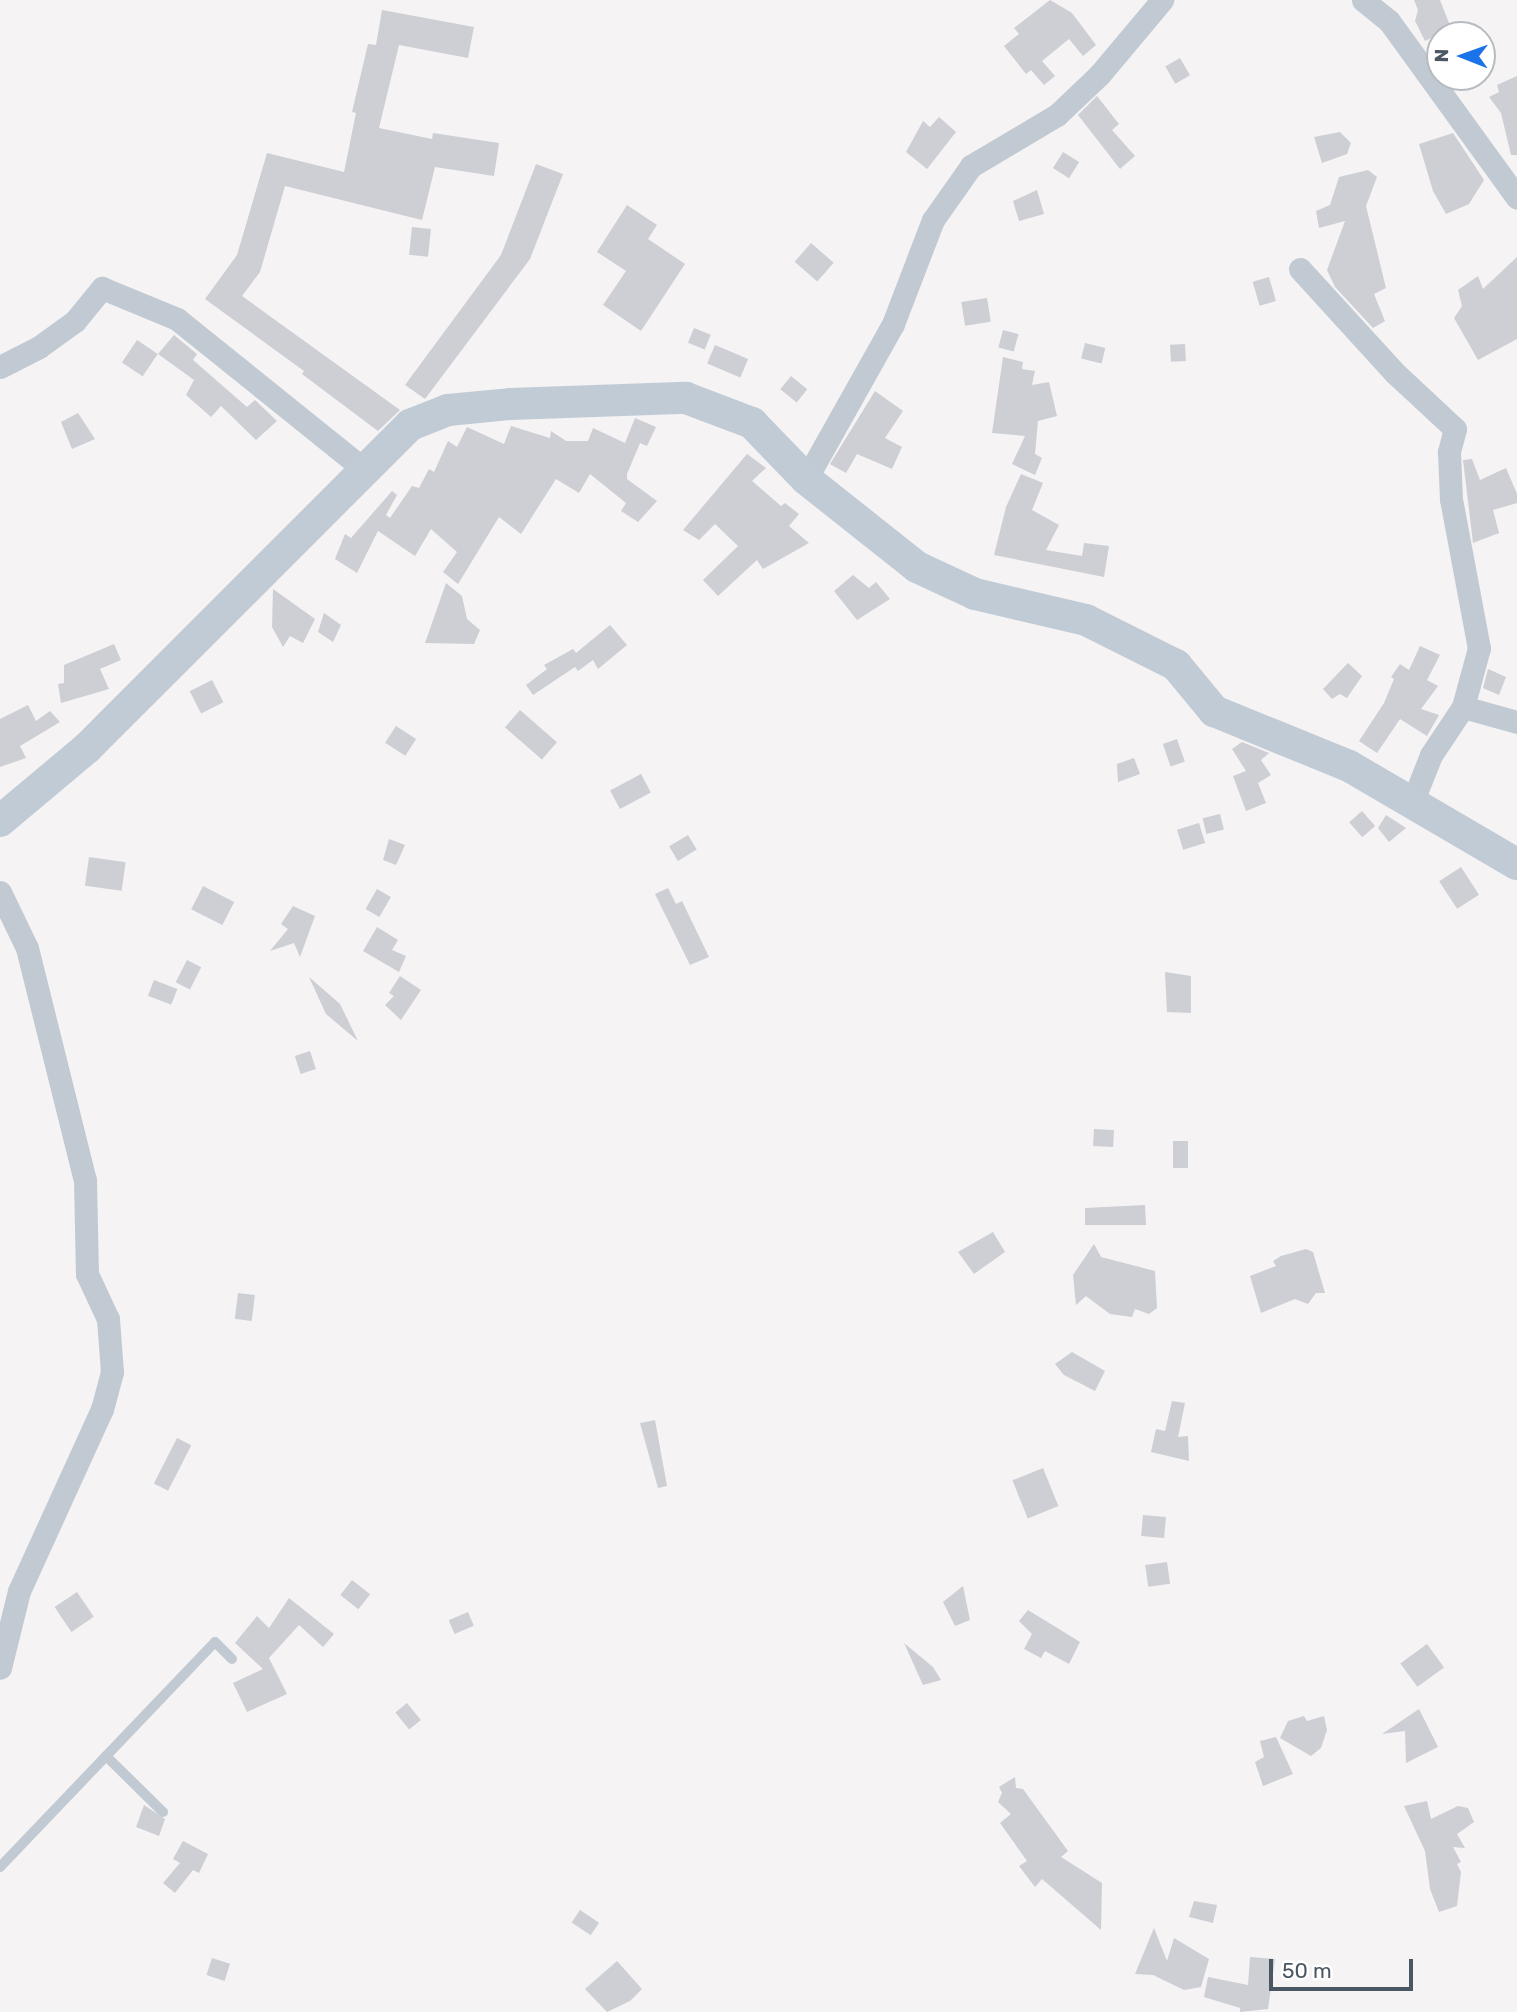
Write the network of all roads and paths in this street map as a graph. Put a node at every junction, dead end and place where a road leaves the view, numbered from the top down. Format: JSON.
{"nodes":[{"id":1,"x":1162,"y":0,"type":"edge"},
{"id":2,"x":1363,"y":0,"type":"edge"},
{"id":3,"x":1517,"y":198,"type":"edge"},
{"id":4,"x":1300,"y":269,"type":"dead end"},
{"id":5,"x":0,"y":367,"type":"edge"},
{"id":6,"x":366,"y":471,"type":"junction"},
{"id":7,"x":806,"y":479,"type":"junction"},
{"id":8,"x":1463,"y":707,"type":"junction"},
{"id":9,"x":1517,"y":722,"type":"edge"},
{"id":10,"x":1412,"y":803,"type":"junction"},
{"id":11,"x":0,"y":821,"type":"edge"},
{"id":12,"x":1517,"y":864,"type":"edge"},
{"id":13,"x":0,"y":892,"type":"edge"},
{"id":14,"x":232,"y":1659,"type":"dead end"},
{"id":15,"x":0,"y":1668,"type":"edge"},
{"id":16,"x":106,"y":1756,"type":"junction"},
{"id":17,"x":163,"y":1812,"type":"dead end"},
{"id":18,"x":0,"y":1867,"type":"edge"}],
"edges":[{"from":1,"to":7,"type":"street"},
{"from":2,"to":3,"type":"street"},
{"from":4,"to":8,"type":"street"},
{"from":5,"to":6,"type":"street"},
{"from":6,"to":7,"type":"main road"},
{"from":6,"to":11,"type":"main road"},
{"from":7,"to":10,"type":"main road"},
{"from":8,"to":9,"type":"street"},
{"from":8,"to":10,"type":"street"},
{"from":10,"to":12,"type":"main road"},
{"from":13,"to":15,"type":"street"},
{"from":14,"to":16,"type":"lane"},
{"from":16,"to":17,"type":"lane"},
{"from":16,"to":18,"type":"lane"}]}
